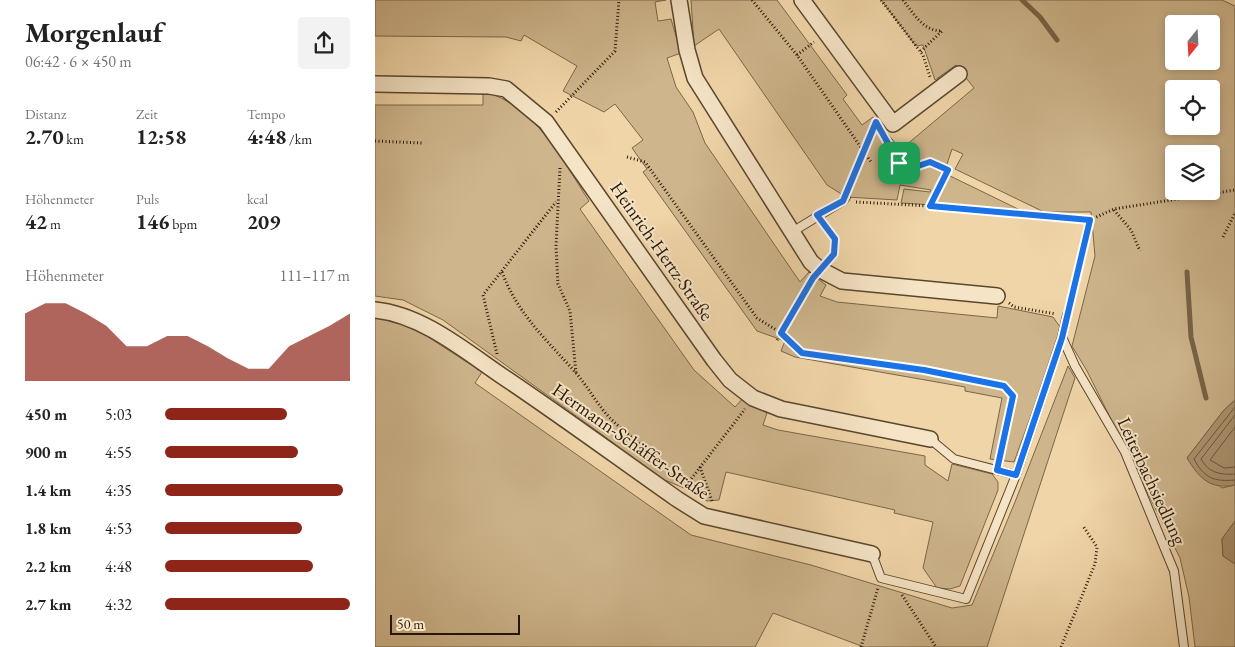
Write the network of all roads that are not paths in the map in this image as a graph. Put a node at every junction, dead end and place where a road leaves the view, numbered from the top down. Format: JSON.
{"nodes":[{"id":1,"x":679,"y":0,"type":"edge"},
{"id":2,"x":802,"y":0,"type":"edge"},
{"id":3,"x":959,"y":74,"type":"dead end"},
{"id":4,"x":375,"y":84,"type":"edge"},
{"id":5,"x":844,"y":199,"type":"road end"},
{"id":6,"x":792,"y":232,"type":"junction"},
{"id":7,"x":997,"y":296,"type":"road end"},
{"id":8,"x":375,"y":310,"type":"edge"},
{"id":9,"x":1067,"y":315,"type":"road end"},
{"id":10,"x":1062,"y":338,"type":"junction"},
{"id":11,"x":930,"y":439,"type":"joint"},
{"id":12,"x":1016,"y":475,"type":"junction"},
{"id":13,"x":872,"y":554,"type":"joint"},
{"id":14,"x":1184,"y":647,"type":"edge"}],
"edges":[{"from":1,"to":6,"type":"street"},
{"from":2,"to":3,"type":"street"},
{"from":4,"to":11,"type":"street","name":"Heinrich-Hertz-Straße"},
{"from":5,"to":6,"type":"lane"},
{"from":6,"to":7,"type":"street"},
{"from":8,"to":13,"type":"street","name":"Hermann-Schäffer-Straße"},
{"from":9,"to":10,"type":"lane"},
{"from":10,"to":12,"type":"lane"},
{"from":10,"to":14,"type":"lane","name":"Leiterbachsiedlung"},
{"from":11,"to":12,"type":"lane"},
{"from":12,"to":13,"type":"lane","name":"Hermann-Schäffer-Straße"}]}
